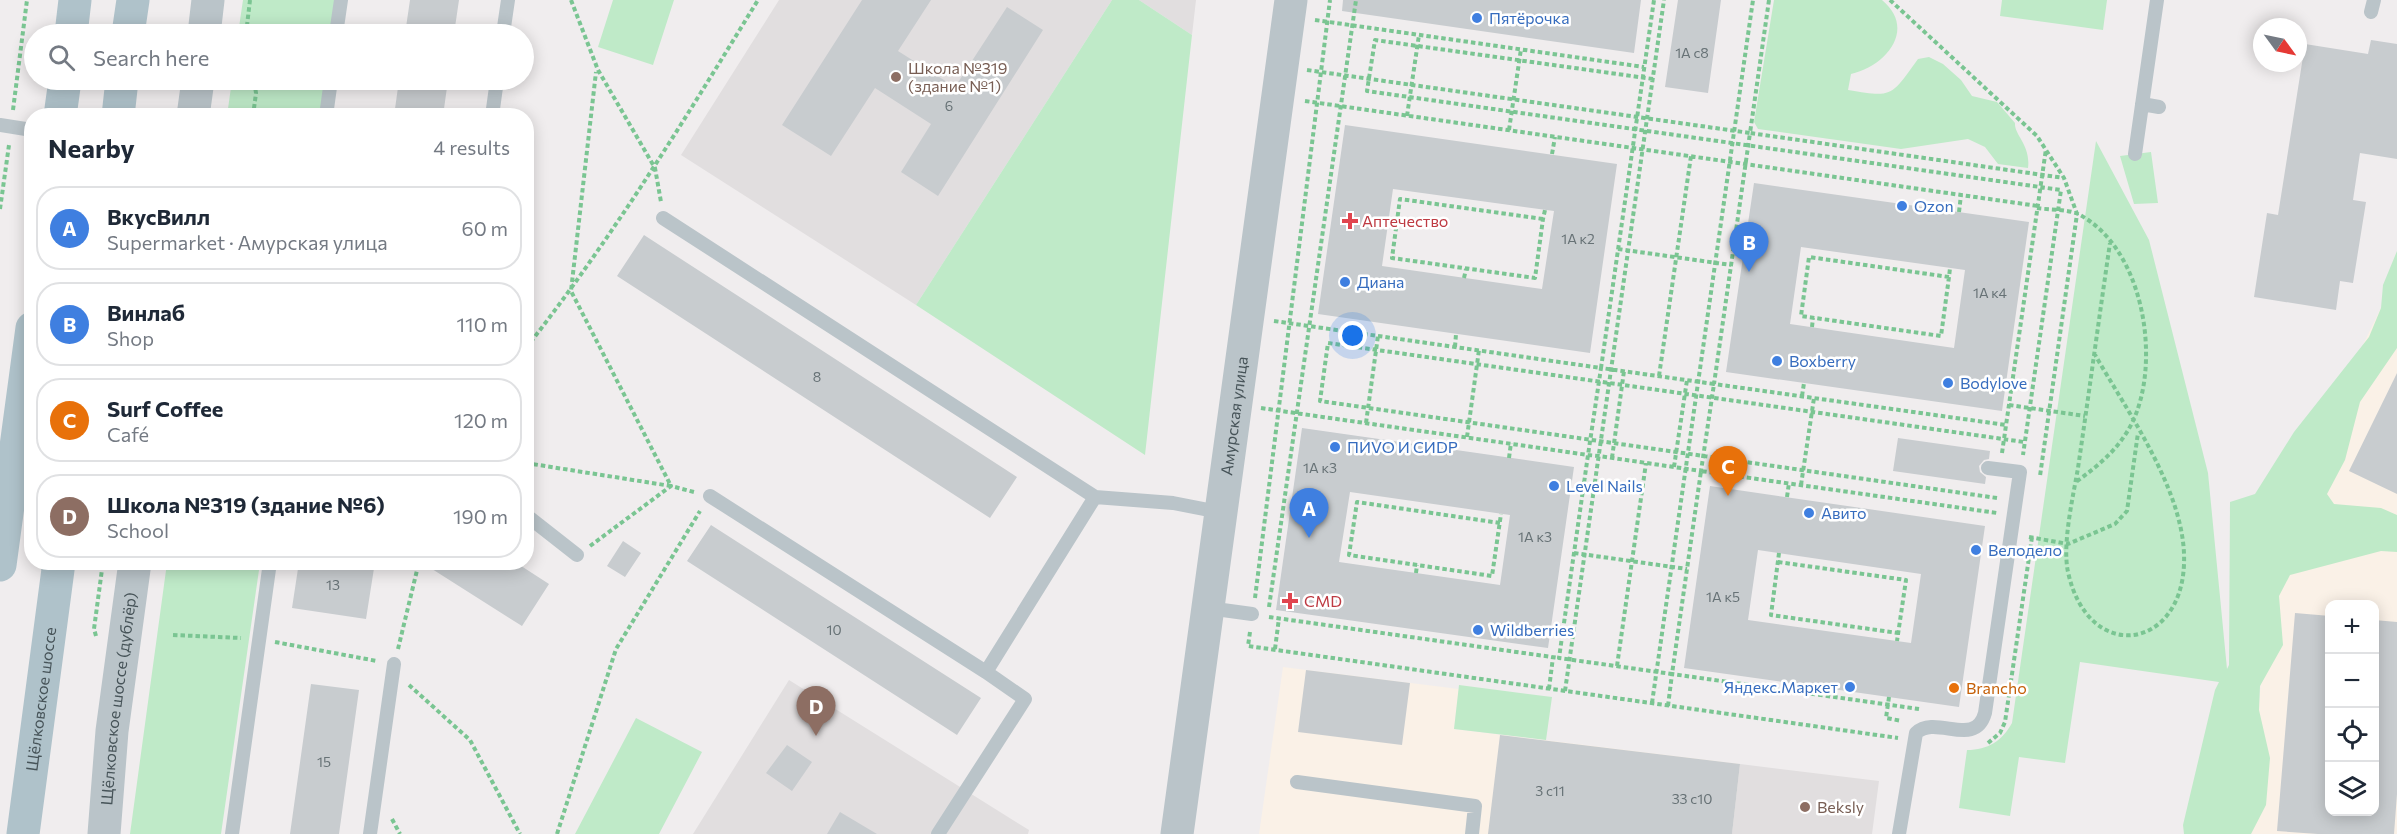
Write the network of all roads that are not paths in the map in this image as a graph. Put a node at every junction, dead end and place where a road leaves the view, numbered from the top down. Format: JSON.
{"nodes":[{"id":1,"x":75,"y":0,"type":"edge"},
{"id":2,"x":133,"y":0,"type":"edge"},
{"id":3,"x":208,"y":0,"type":"edge"},
{"id":4,"x":340,"y":0,"type":"edge"},
{"id":5,"x":508,"y":0,"type":"edge"},
{"id":6,"x":2157,"y":0,"type":"edge"},
{"id":7,"x":1302,"y":10,"type":"edge"},
{"id":8,"x":71,"y":24,"type":"edge"},
{"id":9,"x":129,"y":24,"type":"edge"},
{"id":10,"x":205,"y":24,"type":"edge"},
{"id":11,"x":337,"y":24,"type":"edge"},
{"id":12,"x":504,"y":24,"type":"edge"},
{"id":13,"x":63,"y":90,"type":"edge"},
{"id":14,"x":121,"y":90,"type":"edge"},
{"id":15,"x":197,"y":90,"type":"edge"},
{"id":16,"x":330,"y":90,"type":"edge"},
{"id":17,"x":496,"y":90,"type":"edge"},
{"id":18,"x":2142,"y":104,"type":"junction"},
{"id":19,"x":2159,"y":106,"type":"dead end"},
{"id":20,"x":61,"y":108,"type":"edge"},
{"id":21,"x":119,"y":108,"type":"edge"},
{"id":22,"x":194,"y":108,"type":"edge"},
{"id":23,"x":327,"y":108,"type":"edge"},
{"id":24,"x":493,"y":108,"type":"edge"},
{"id":25,"x":5,"y":126,"type":"edge"},
{"id":26,"x":24,"y":129,"type":"edge"},
{"id":27,"x":2135,"y":154,"type":"dead end"},
{"id":28,"x":663,"y":218,"type":"road end"},
{"id":29,"x":24,"y":387,"type":"edge"},
{"id":30,"x":1994,"y":469,"type":"road end"},
{"id":31,"x":710,"y":496,"type":"road end"},
{"id":32,"x":1095,"y":497,"type":"junction"},
{"id":33,"x":1219,"y":513,"type":"junction"},
{"id":34,"x":534,"y":521,"type":"edge"},
{"id":35,"x":577,"y":555,"type":"road end"},
{"id":36,"x":0,"y":565,"type":"edge"},
{"id":37,"x":58,"y":570,"type":"edge"},
{"id":38,"x":134,"y":570,"type":"edge"},
{"id":39,"x":269,"y":570,"type":"edge"},
{"id":40,"x":1208,"y":608,"type":"junction"},
{"id":41,"x":1252,"y":615,"type":"road end"},
{"id":42,"x":394,"y":664,"type":"road end"},
{"id":43,"x":986,"y":672,"type":"junction"},
{"id":44,"x":112,"y":731,"type":"junction"},
{"id":45,"x":1296,"y":782,"type":"dead end"},
{"id":46,"x":23,"y":834,"type":"edge"},
{"id":47,"x":81,"y":834,"type":"edge"},
{"id":48,"x":104,"y":834,"type":"edge"},
{"id":49,"x":232,"y":834,"type":"edge"},
{"id":50,"x":370,"y":834,"type":"edge"},
{"id":51,"x":938,"y":834,"type":"edge"},
{"id":52,"x":1177,"y":834,"type":"edge"},
{"id":53,"x":1472,"y":834,"type":"edge"},
{"id":54,"x":1899,"y":834,"type":"edge"}],
"edges":[{"from":1,"to":8,"type":"main road"},
{"from":2,"to":9,"type":"main road"},
{"from":3,"to":10,"type":"street"},
{"from":4,"to":11,"type":"lane"},
{"from":5,"to":12,"type":"lane"},
{"from":6,"to":18,"type":"lane"},
{"from":7,"to":33,"type":"street","name":"Амурская улица"},
{"from":13,"to":20,"type":"main road"},
{"from":14,"to":21,"type":"main road"},
{"from":15,"to":22,"type":"street"},
{"from":16,"to":23,"type":"lane"},
{"from":17,"to":24,"type":"lane"},
{"from":18,"to":19,"type":"lane"},
{"from":18,"to":27,"type":"lane"},
{"from":25,"to":26,"type":"lane"},
{"from":28,"to":32,"type":"lane"},
{"from":29,"to":36,"type":"main road"},
{"from":30,"to":54,"type":"lane"},
{"from":31,"to":43,"type":"lane"},
{"from":32,"to":33,"type":"lane"},
{"from":32,"to":43,"type":"lane"},
{"from":33,"to":40,"type":"street","name":"Амурская улица"},
{"from":34,"to":35,"type":"lane"},
{"from":37,"to":46,"type":"main road","name":"Щёлковское шоссе"},
{"from":38,"to":44,"type":"street","name":"Щёлковское шоссе (дублёр)"},
{"from":39,"to":49,"type":"lane"},
{"from":40,"to":41,"type":"lane"},
{"from":40,"to":52,"type":"street","name":"Амурская улица"},
{"from":42,"to":50,"type":"lane"},
{"from":43,"to":51,"type":"lane"},
{"from":44,"to":47,"type":"street"},
{"from":44,"to":48,"type":"street","name":"Щёлковское шоссе (дублёр)"},
{"from":45,"to":53,"type":"lane"}]}
